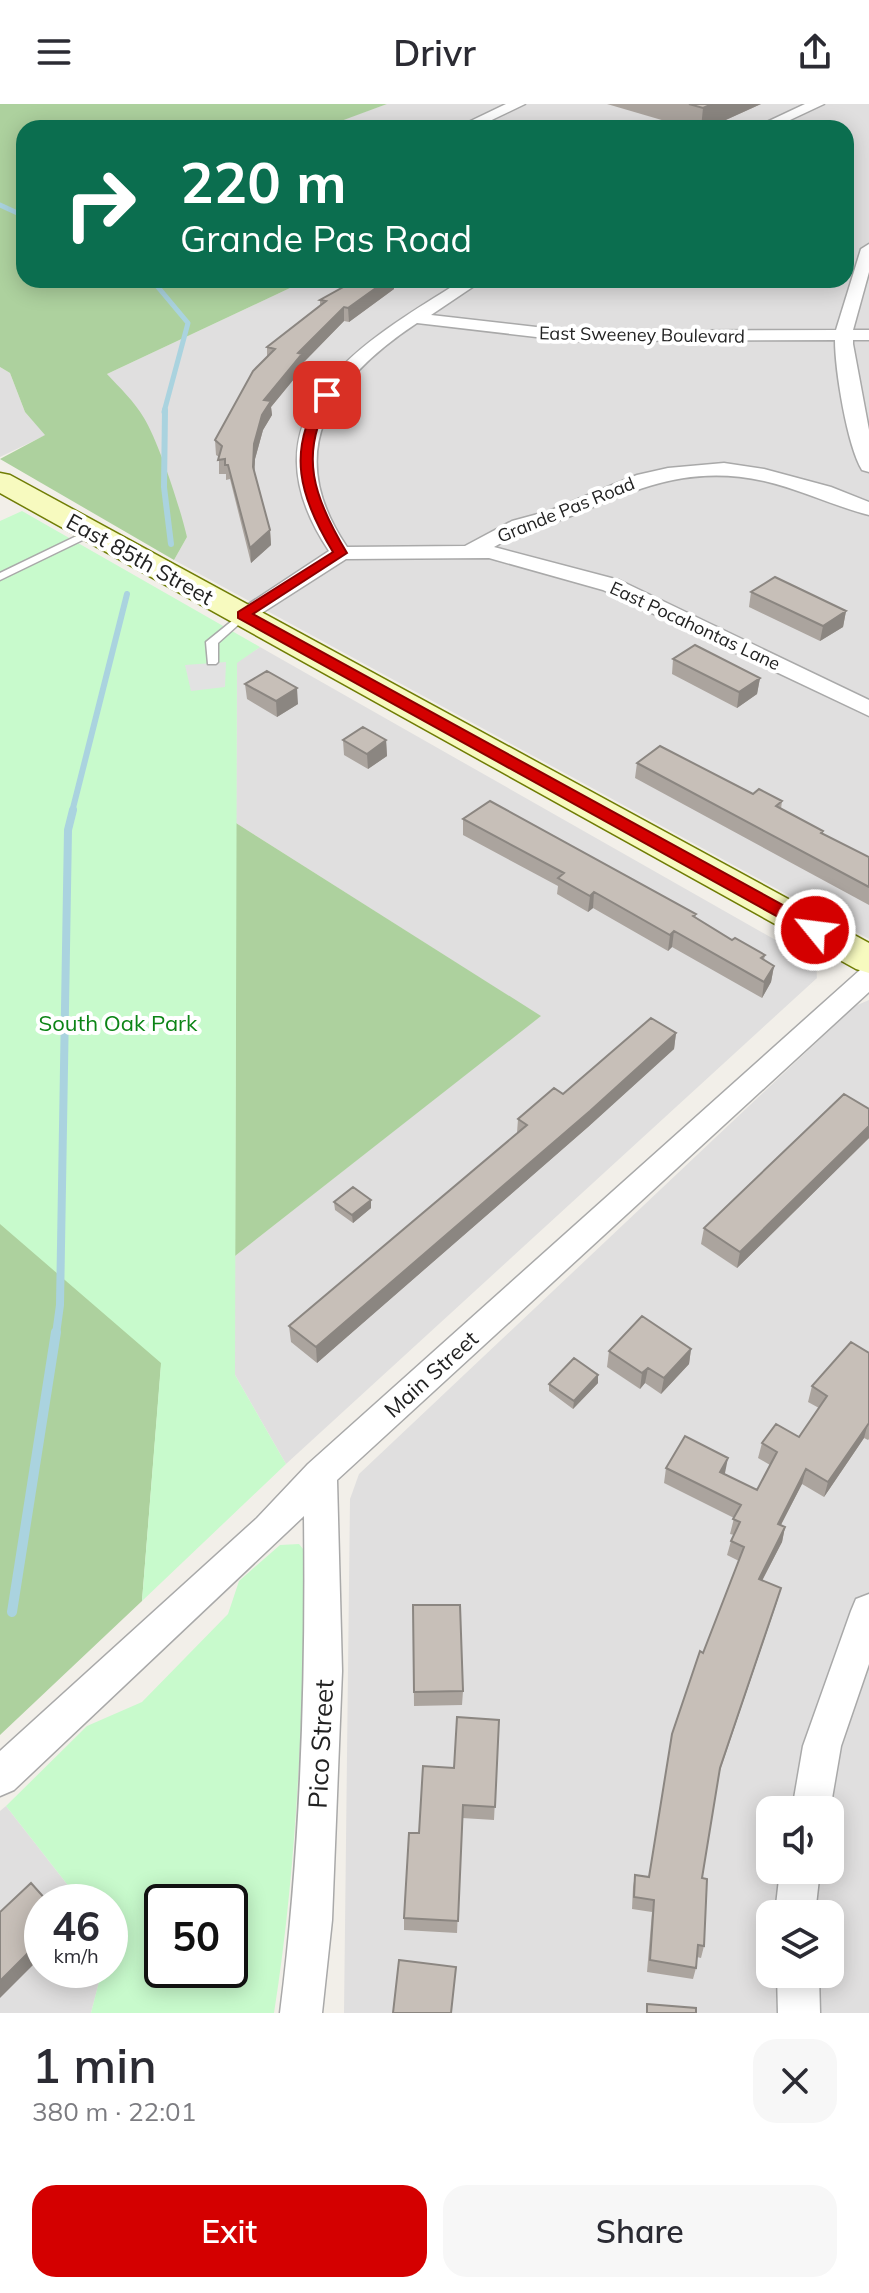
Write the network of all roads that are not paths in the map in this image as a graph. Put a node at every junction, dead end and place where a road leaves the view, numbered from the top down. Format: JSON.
{"nodes":[{"id":1,"x":518,"y":104,"type":"edge"},
{"id":2,"x":817,"y":104,"type":"edge"},
{"id":3,"x":481,"y":120,"type":"edge"},
{"id":4,"x":780,"y":120,"type":"edge"},
{"id":5,"x":869,"y":249,"type":"edge"},
{"id":6,"x":462,"y":288,"type":"edge"},
{"id":7,"x":415,"y":318,"type":"junction"},
{"id":8,"x":843,"y":335,"type":"junction"},
{"id":9,"x":869,"y":335,"type":"edge"},
{"id":10,"x":868,"y":462,"type":"edge"},
{"id":11,"x":0,"y":481,"type":"edge"},
{"id":12,"x":869,"y":509,"type":"edge"},
{"id":13,"x":91,"y":532,"type":"junction"},
{"id":14,"x":469,"y":552,"type":"junction"},
{"id":15,"x":341,"y":553,"type":"junction"},
{"id":16,"x":0,"y":577,"type":"edge"},
{"id":17,"x":243,"y":615,"type":"junction"},
{"id":18,"x":212,"y":662,"type":"dead end"},
{"id":19,"x":869,"y":709,"type":"edge"},
{"id":20,"x":869,"y":960,"type":"edge"},
{"id":21,"x":869,"y":977,"type":"edge"},
{"id":22,"x":320,"y":1474,"type":"junction"},
{"id":23,"x":869,"y":1611,"type":"edge"},
{"id":24,"x":0,"y":1777,"type":"edge"},
{"id":25,"x":813,"y":1796,"type":"edge"},
{"id":26,"x":798,"y":1988,"type":"edge"},
{"id":27,"x":301,"y":2013,"type":"edge"},
{"id":28,"x":799,"y":2013,"type":"edge"}],
"edges":[{"from":1,"to":3,"type":"street"},
{"from":2,"to":4,"type":"street"},
{"from":5,"to":8,"type":"street"},
{"from":6,"to":7,"type":"street"},
{"from":7,"to":8,"type":"street","name":"East Sweeney Boulevard"},
{"from":7,"to":15,"type":"street"},
{"from":8,"to":9,"type":"street","name":"East Sweeney Boulevard"},
{"from":8,"to":10,"type":"street"},
{"from":11,"to":13,"type":"main road","name":"East 85th Street"},
{"from":12,"to":14,"type":"street","name":"Grande Pas Road"},
{"from":13,"to":16,"type":"lane"},
{"from":13,"to":17,"type":"main road","name":"East 85th Street"},
{"from":14,"to":15,"type":"street","name":"Grande Pas Road"},
{"from":14,"to":19,"type":"street","name":"East Pocahontas Lane"},
{"from":15,"to":17,"type":"street"},
{"from":17,"to":18,"type":"lane"},
{"from":17,"to":20,"type":"main road","name":"East 85th Street"},
{"from":21,"to":22,"type":"street","name":"Main Street"},
{"from":22,"to":24,"type":"street","name":"Main Street"},
{"from":22,"to":27,"type":"street","name":"Pico Street"},
{"from":23,"to":25,"type":"street"},
{"from":26,"to":28,"type":"street"}]}
